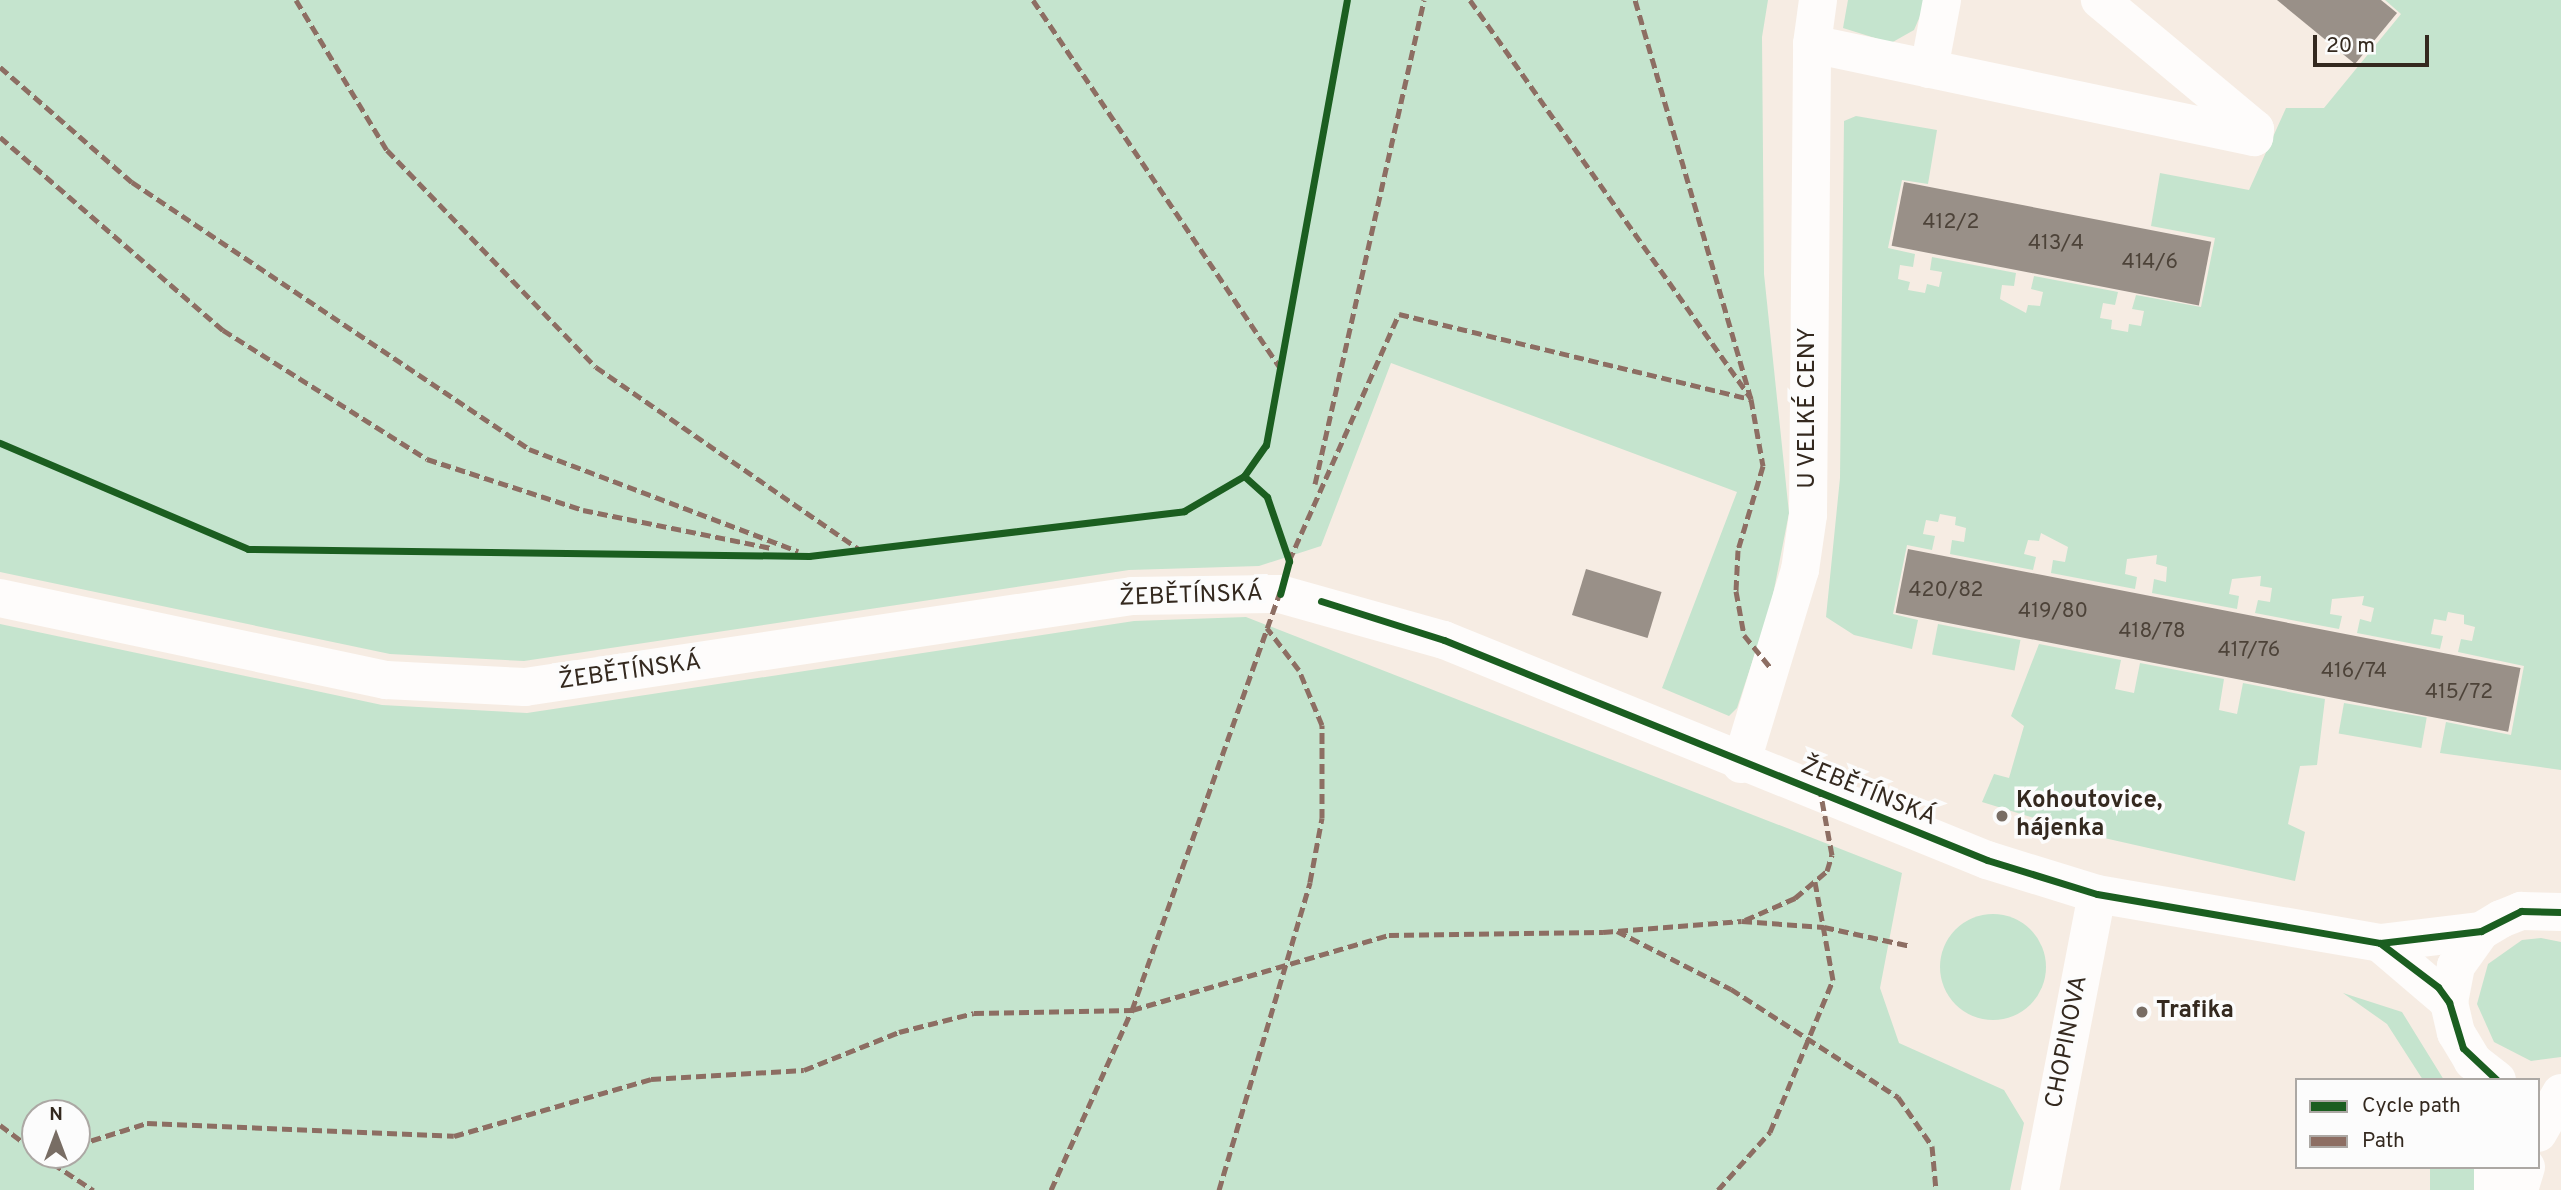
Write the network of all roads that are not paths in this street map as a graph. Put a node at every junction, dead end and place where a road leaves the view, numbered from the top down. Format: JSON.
{"nodes":[{"id":1,"x":1818,"y":0,"type":"edge"},
{"id":2,"x":1942,"y":0,"type":"edge"},
{"id":3,"x":2100,"y":0,"type":"edge"},
{"id":4,"x":1812,"y":44,"type":"junction"},
{"id":5,"x":1929,"y":69,"type":"junction"},
{"id":6,"x":0,"y":598,"type":"edge"},
{"id":7,"x":1741,"y":764,"type":"junction"},
{"id":8,"x":2097,"y":894,"type":"junction"},
{"id":9,"x":2561,"y":912,"type":"edge"},
{"id":10,"x":2481,"y":931,"type":"junction"},
{"id":11,"x":2380,"y":943,"type":"junction"},
{"id":12,"x":2449,"y":1002,"type":"junction"},
{"id":13,"x":2486,"y":1075,"type":"edge"},
{"id":14,"x":2540,"y":1090,"type":"edge"},
{"id":15,"x":2561,"y":1090,"type":"edge"},
{"id":16,"x":2540,"y":1129,"type":"edge"},
{"id":17,"x":2493,"y":1169,"type":"edge"},
{"id":18,"x":2525,"y":1169,"type":"edge"},
{"id":19,"x":2040,"y":1190,"type":"edge"},
{"id":20,"x":2493,"y":1190,"type":"edge"},
{"id":21,"x":2519,"y":1190,"type":"edge"}],
"edges":[{"from":1,"to":4,"type":"street","name":"U VELKÉ CENY"},
{"from":2,"to":5,"type":"street"},
{"from":3,"to":5,"type":"street"},
{"from":4,"to":5,"type":"street"},
{"from":4,"to":7,"type":"street","name":"U VELKÉ CENY"},
{"from":6,"to":7,"type":"street","name":"ŽEBĚTÍNSKÁ"},
{"from":7,"to":8,"type":"street","name":"ŽEBĚTÍNSKÁ"},
{"from":8,"to":11,"type":"street","name":"ŽEBĚTÍNSKÁ"},
{"from":8,"to":19,"type":"street","name":"CHOPINOVA"},
{"from":9,"to":10,"type":"street"},
{"from":10,"to":11,"type":"street","name":"ŽEBĚTÍNSKÁ"},
{"from":10,"to":12,"type":"street"},
{"from":11,"to":12,"type":"street"},
{"from":12,"to":13,"type":"street"},
{"from":14,"to":15,"type":"street"},
{"from":15,"to":16,"type":"street"},
{"from":17,"to":20,"type":"street"},
{"from":18,"to":21,"type":"street"}]}
